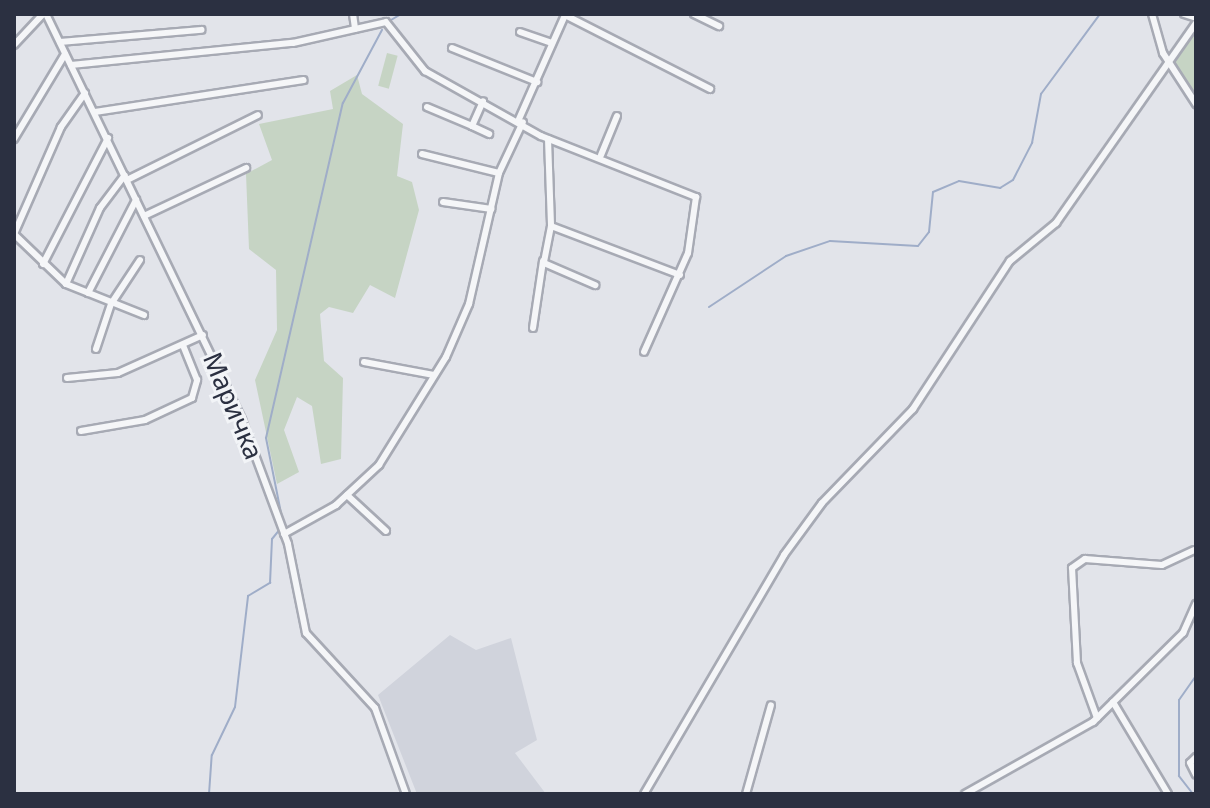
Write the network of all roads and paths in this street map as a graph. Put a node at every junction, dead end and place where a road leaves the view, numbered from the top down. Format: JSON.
{"nodes":[{"id":1,"x":44,"y":14,"type":"edge"},
{"id":2,"x":353,"y":14,"type":"edge"},
{"id":3,"x":565,"y":14,"type":"edge"},
{"id":4,"x":694,"y":14,"type":"edge"},
{"id":5,"x":1152,"y":14,"type":"edge"},
{"id":6,"x":1184,"y":14,"type":"edge"},
{"id":7,"x":1196,"y":20,"type":"edge"},
{"id":8,"x":719,"y":26,"type":"dead end"},
{"id":9,"x":355,"y":29,"type":"junction"},
{"id":10,"x":201,"y":30,"type":"dead end"},
{"id":11,"x":520,"y":32,"type":"dead end"},
{"id":12,"x":60,"y":42,"type":"junction"},
{"id":13,"x":552,"y":43,"type":"junction"},
{"id":14,"x":14,"y":45,"type":"edge"},
{"id":15,"x":452,"y":48,"type":"dead end"},
{"id":16,"x":65,"y":54,"type":"junction"},
{"id":17,"x":1169,"y":63,"type":"junction"},
{"id":18,"x":71,"y":65,"type":"junction"},
{"id":19,"x":304,"y":80,"type":"dead end"},
{"id":20,"x":537,"y":82,"type":"junction"},
{"id":21,"x":710,"y":89,"type":"dead end"},
{"id":22,"x":85,"y":93,"type":"junction"},
{"id":23,"x":483,"y":101,"type":"junction"},
{"id":24,"x":1196,"y":104,"type":"edge"},
{"id":25,"x":427,"y":107,"type":"dead end"},
{"id":26,"x":95,"y":112,"type":"junction"},
{"id":27,"x":258,"y":115,"type":"dead end"},
{"id":28,"x":617,"y":116,"type":"dead end"},
{"id":29,"x":521,"y":121,"type":"junction"},
{"id":30,"x":472,"y":126,"type":"junction"},
{"id":31,"x":489,"y":134,"type":"dead end"},
{"id":32,"x":108,"y":138,"type":"junction"},
{"id":33,"x":14,"y":139,"type":"edge"},
{"id":34,"x":548,"y":139,"type":"junction"},
{"id":35,"x":422,"y":154,"type":"dead end"},
{"id":36,"x":601,"y":155,"type":"junction"},
{"id":37,"x":246,"y":168,"type":"dead end"},
{"id":38,"x":499,"y":173,"type":"junction"},
{"id":39,"x":126,"y":177,"type":"junction"},
{"id":40,"x":136,"y":200,"type":"junction"},
{"id":41,"x":443,"y":202,"type":"dead end"},
{"id":42,"x":491,"y":209,"type":"junction"},
{"id":43,"x":144,"y":216,"type":"junction"},
{"id":44,"x":551,"y":226,"type":"junction"},
{"id":45,"x":14,"y":234,"type":"edge"},
{"id":46,"x":140,"y":260,"type":"dead end"},
{"id":47,"x":543,"y":261,"type":"junction"},
{"id":48,"x":43,"y":264,"type":"junction"},
{"id":49,"x":680,"y":275,"type":"junction"},
{"id":50,"x":66,"y":284,"type":"junction"},
{"id":51,"x":595,"y":285,"type":"dead end"},
{"id":52,"x":88,"y":293,"type":"junction"},
{"id":53,"x":112,"y":302,"type":"junction"},
{"id":54,"x":144,"y":315,"type":"dead end"},
{"id":55,"x":533,"y":328,"type":"dead end"},
{"id":56,"x":203,"y":335,"type":"junction"},
{"id":57,"x":183,"y":346,"type":"junction"},
{"id":58,"x":96,"y":349,"type":"dead end"},
{"id":59,"x":644,"y":352,"type":"dead end"},
{"id":60,"x":364,"y":362,"type":"dead end"},
{"id":61,"x":434,"y":375,"type":"junction"},
{"id":62,"x":67,"y":378,"type":"dead end"},
{"id":63,"x":81,"y":431,"type":"dead end"},
{"id":64,"x":347,"y":495,"type":"junction"},
{"id":65,"x":386,"y":531,"type":"dead end"},
{"id":66,"x":284,"y":532,"type":"junction"},
{"id":67,"x":1194,"y":550,"type":"edge"},
{"id":68,"x":1196,"y":604,"type":"edge"},
{"id":69,"x":1113,"y":702,"type":"junction"},
{"id":70,"x":771,"y":705,"type":"dead end"},
{"id":71,"x":1106,"y":710,"type":"junction"},
{"id":72,"x":1116,"y":714,"type":"junction"},
{"id":73,"x":1097,"y":718,"type":"junction"},
{"id":74,"x":1196,"y":757,"type":"edge"},
{"id":75,"x":1196,"y":775,"type":"edge"},
{"id":76,"x":406,"y":794,"type":"edge"},
{"id":77,"x":644,"y":794,"type":"edge"},
{"id":78,"x":746,"y":794,"type":"edge"},
{"id":79,"x":965,"y":794,"type":"edge"},
{"id":80,"x":1168,"y":794,"type":"edge"}],
"edges":[{"from":1,"to":12,"type":"street","name":"Маричка"},
{"from":1,"to":14,"type":"street"},
{"from":2,"to":9,"type":"street"},
{"from":3,"to":13,"type":"street"},
{"from":3,"to":21,"type":"street"},
{"from":4,"to":8,"type":"street"},
{"from":5,"to":17,"type":"street"},
{"from":6,"to":7,"type":"street"},
{"from":7,"to":17,"type":"street"},
{"from":9,"to":18,"type":"street"},
{"from":9,"to":23,"type":"street"},
{"from":10,"to":12,"type":"street"},
{"from":11,"to":13,"type":"street"},
{"from":12,"to":16,"type":"street","name":"Маричка"},
{"from":13,"to":20,"type":"street"},
{"from":15,"to":20,"type":"street"},
{"from":16,"to":18,"type":"street","name":"Маричка"},
{"from":16,"to":33,"type":"street"},
{"from":17,"to":24,"type":"street"},
{"from":17,"to":77,"type":"street"},
{"from":18,"to":22,"type":"street","name":"Маричка"},
{"from":19,"to":26,"type":"street"},
{"from":20,"to":29,"type":"street"},
{"from":22,"to":26,"type":"street","name":"Маричка"},
{"from":22,"to":45,"type":"street"},
{"from":23,"to":29,"type":"street"},
{"from":23,"to":30,"type":"street"},
{"from":25,"to":30,"type":"street"},
{"from":26,"to":32,"type":"street","name":"Маричка"},
{"from":27,"to":39,"type":"street"},
{"from":28,"to":36,"type":"street"},
{"from":29,"to":34,"type":"street"},
{"from":29,"to":38,"type":"street"},
{"from":30,"to":31,"type":"street"},
{"from":32,"to":39,"type":"street","name":"Маричка"},
{"from":32,"to":48,"type":"street"},
{"from":34,"to":36,"type":"street"},
{"from":34,"to":44,"type":"street"},
{"from":35,"to":38,"type":"street"},
{"from":36,"to":49,"type":"street"},
{"from":37,"to":43,"type":"street"},
{"from":38,"to":42,"type":"street"},
{"from":39,"to":40,"type":"street","name":"Маричка"},
{"from":39,"to":50,"type":"street"},
{"from":40,"to":43,"type":"street","name":"Маричка"},
{"from":40,"to":52,"type":"street"},
{"from":41,"to":42,"type":"street"},
{"from":42,"to":61,"type":"street"},
{"from":43,"to":56,"type":"street","name":"Маричка"},
{"from":44,"to":47,"type":"street"},
{"from":44,"to":49,"type":"street"},
{"from":45,"to":48,"type":"street"},
{"from":46,"to":53,"type":"street"},
{"from":47,"to":51,"type":"street"},
{"from":47,"to":55,"type":"street"},
{"from":48,"to":50,"type":"street"},
{"from":49,"to":59,"type":"street"},
{"from":50,"to":52,"type":"street"},
{"from":52,"to":53,"type":"street"},
{"from":53,"to":54,"type":"street"},
{"from":53,"to":58,"type":"street"},
{"from":56,"to":57,"type":"street"},
{"from":56,"to":66,"type":"street","name":"Маричка"},
{"from":57,"to":62,"type":"street"},
{"from":57,"to":63,"type":"street"},
{"from":60,"to":61,"type":"street"},
{"from":61,"to":64,"type":"street"},
{"from":64,"to":65,"type":"street"},
{"from":64,"to":66,"type":"street"},
{"from":66,"to":76,"type":"street","name":"Маричка"},
{"from":67,"to":73,"type":"street"},
{"from":68,"to":69,"type":"street"},
{"from":69,"to":71,"type":"street"},
{"from":69,"to":72,"type":"street"},
{"from":70,"to":78,"type":"street"},
{"from":71,"to":72,"type":"street"},
{"from":71,"to":73,"type":"street"},
{"from":72,"to":80,"type":"street"},
{"from":73,"to":79,"type":"street"},
{"from":74,"to":75,"type":"street"}]}
